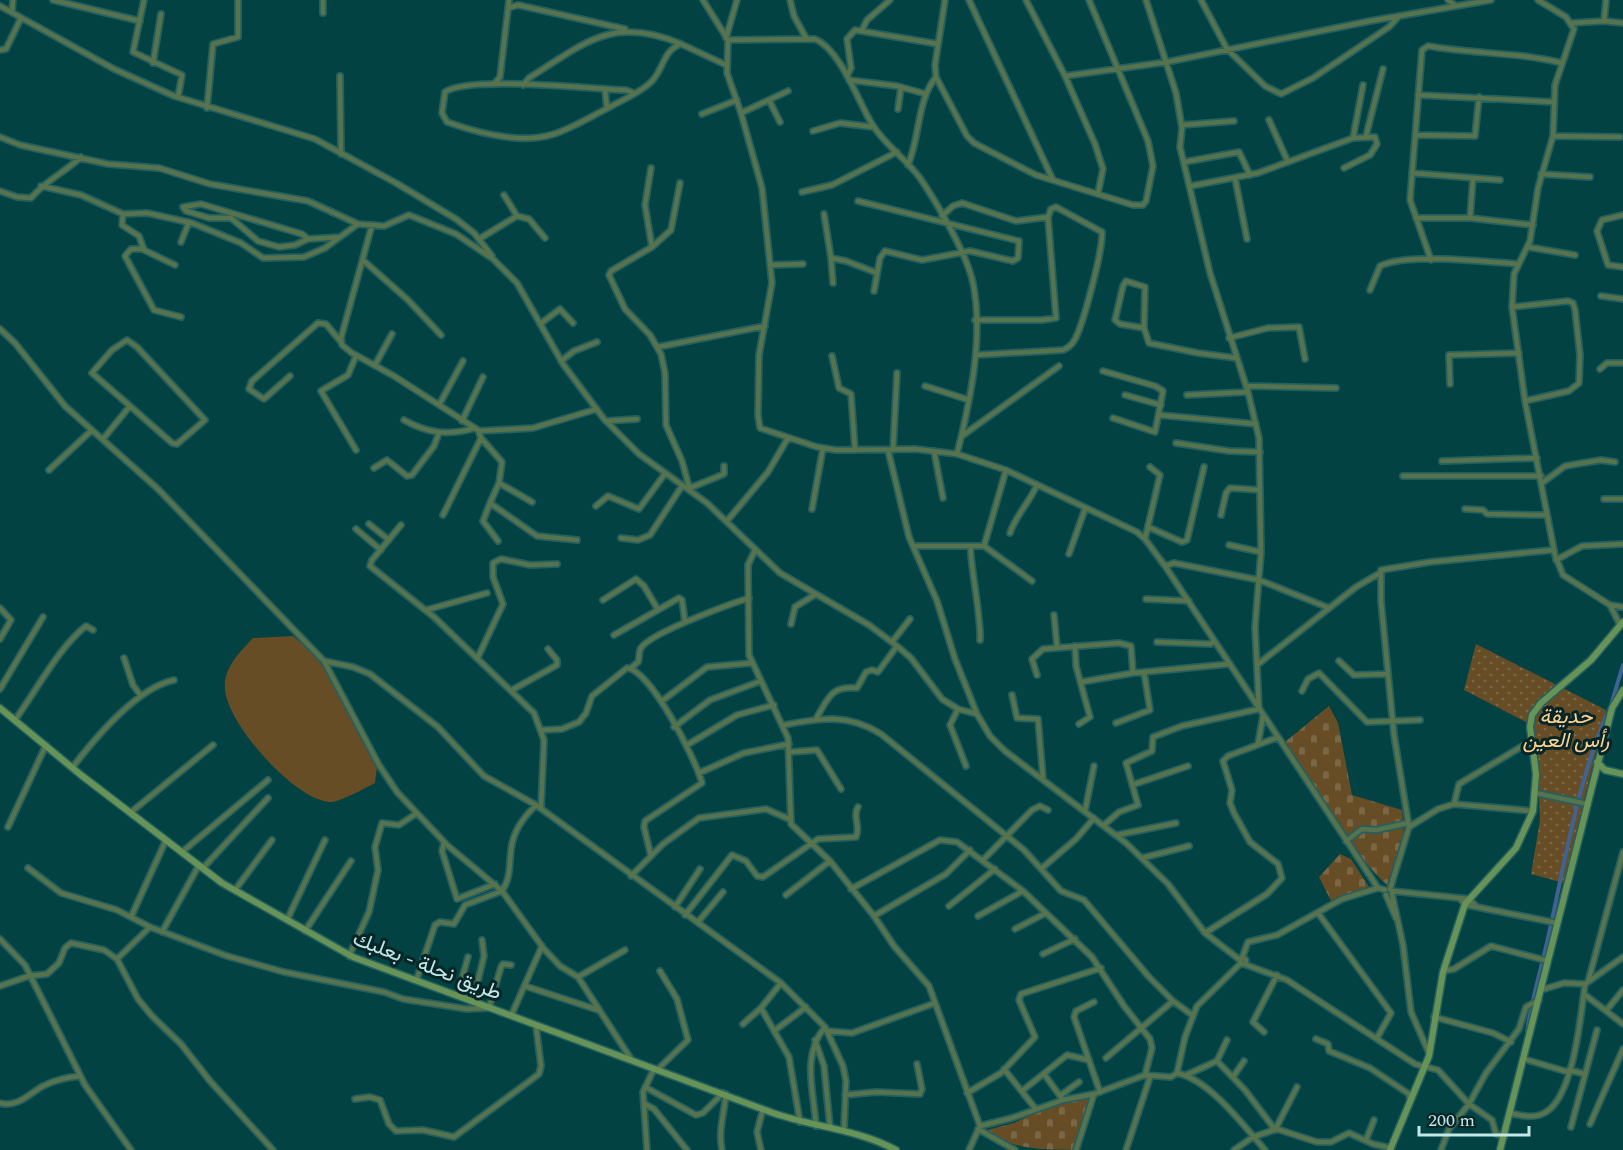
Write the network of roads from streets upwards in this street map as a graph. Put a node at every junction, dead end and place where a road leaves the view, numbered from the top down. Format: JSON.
{"nodes":[{"id":1,"x":13,"y":0,"type":"edge"},
{"id":2,"x":53,"y":0,"type":"edge"},
{"id":3,"x":144,"y":0,"type":"edge"},
{"id":4,"x":238,"y":0,"type":"edge"},
{"id":5,"x":323,"y":0,"type":"edge"},
{"id":6,"x":509,"y":0,"type":"edge"},
{"id":7,"x":703,"y":0,"type":"edge"},
{"id":8,"x":737,"y":0,"type":"edge"},
{"id":9,"x":790,"y":0,"type":"edge"},
{"id":10,"x":890,"y":0,"type":"edge"},
{"id":11,"x":945,"y":0,"type":"edge"},
{"id":12,"x":969,"y":0,"type":"edge"},
{"id":13,"x":1026,"y":0,"type":"edge"},
{"id":14,"x":1089,"y":0,"type":"edge"},
{"id":15,"x":1146,"y":0,"type":"edge"},
{"id":16,"x":1201,"y":0,"type":"edge"},
{"id":17,"x":1448,"y":0,"type":"edge"},
{"id":18,"x":1491,"y":0,"type":"edge"},
{"id":19,"x":1538,"y":0,"type":"edge"},
{"id":20,"x":1606,"y":0,"type":"edge"},
{"id":21,"x":0,"y":6,"type":"edge"},
{"id":22,"x":1456,"y":6,"type":"junction"},
{"id":23,"x":508,"y":8,"type":"junction"},
{"id":24,"x":12,"y":12,"type":"junction"},
{"id":25,"x":324,"y":13,"type":"dead end"},
{"id":26,"x":161,"y":14,"type":"dead end"},
{"id":27,"x":1398,"y":16,"type":"junction"},
{"id":28,"x":21,"y":18,"type":"junction"},
{"id":29,"x":140,"y":21,"type":"junction"},
{"id":30,"x":1604,"y":21,"type":"junction"},
{"id":31,"x":596,"y":23,"type":"junction"},
{"id":32,"x":1572,"y":23,"type":"junction"},
{"id":33,"x":1623,"y":23,"type":"edge"},
{"id":34,"x":631,"y":30,"type":"junction"},
{"id":35,"x":862,"y":30,"type":"junction"},
{"id":36,"x":593,"y":38,"type":"junction"},
{"id":37,"x":665,"y":38,"type":"junction"},
{"id":38,"x":727,"y":39,"type":"junction"},
{"id":39,"x":806,"y":39,"type":"junction"},
{"id":40,"x":681,"y":44,"type":"junction"},
{"id":41,"x":938,"y":44,"type":"junction"},
{"id":42,"x":1227,"y":49,"type":"junction"},
{"id":43,"x":0,"y":50,"type":"edge"},
{"id":44,"x":669,"y":50,"type":"junction"},
{"id":45,"x":153,"y":63,"type":"junction"},
{"id":46,"x":1167,"y":63,"type":"junction"},
{"id":47,"x":1562,"y":63,"type":"junction"},
{"id":48,"x":726,"y":64,"type":"junction"},
{"id":49,"x":1383,"y":69,"type":"dead end"},
{"id":50,"x":1119,"y":70,"type":"junction"},
{"id":51,"x":340,"y":76,"type":"dead end"},
{"id":52,"x":1065,"y":76,"type":"junction"},
{"id":53,"x":936,"y":77,"type":"junction"},
{"id":54,"x":848,"y":78,"type":"junction"},
{"id":55,"x":494,"y":84,"type":"junction"},
{"id":56,"x":523,"y":85,"type":"junction"},
{"id":57,"x":1363,"y":85,"type":"dead end"},
{"id":58,"x":901,"y":87,"type":"junction"},
{"id":59,"x":605,"y":90,"type":"junction"},
{"id":60,"x":788,"y":91,"type":"dead end"},
{"id":61,"x":634,"y":93,"type":"junction"},
{"id":62,"x":926,"y":94,"type":"junction"},
{"id":63,"x":1418,"y":95,"type":"junction"},
{"id":64,"x":178,"y":97,"type":"junction"},
{"id":65,"x":1479,"y":97,"type":"junction"},
{"id":66,"x":737,"y":100,"type":"junction"},
{"id":67,"x":769,"y":100,"type":"junction"},
{"id":68,"x":1554,"y":102,"type":"junction"},
{"id":69,"x":207,"y":108,"type":"junction"},
{"id":70,"x":607,"y":108,"type":"junction"},
{"id":71,"x":897,"y":109,"type":"dead end"},
{"id":72,"x":741,"y":113,"type":"junction"},
{"id":73,"x":702,"y":114,"type":"dead end"},
{"id":74,"x":1269,"y":120,"type":"dead end"},
{"id":75,"x":1234,"y":121,"type":"dead end"},
{"id":76,"x":780,"y":122,"type":"dead end"},
{"id":77,"x":1182,"y":125,"type":"junction"},
{"id":78,"x":873,"y":127,"type":"junction"},
{"id":79,"x":813,"y":131,"type":"dead end"},
{"id":80,"x":1415,"y":135,"type":"junction"},
{"id":81,"x":1366,"y":136,"type":"junction"},
{"id":82,"x":1553,"y":136,"type":"junction"},
{"id":83,"x":0,"y":137,"type":"edge"},
{"id":84,"x":1620,"y":137,"type":"dead end"},
{"id":85,"x":1353,"y":138,"type":"junction"},
{"id":86,"x":897,"y":152,"type":"junction"},
{"id":87,"x":341,"y":154,"type":"junction"},
{"id":88,"x":81,"y":157,"type":"junction"},
{"id":89,"x":1185,"y":162,"type":"junction"},
{"id":90,"x":1288,"y":162,"type":"junction"},
{"id":91,"x":908,"y":165,"type":"junction"},
{"id":92,"x":651,"y":168,"type":"dead end"},
{"id":93,"x":1344,"y":168,"type":"dead end"},
{"id":94,"x":1412,"y":173,"type":"junction"},
{"id":95,"x":1542,"y":174,"type":"junction"},
{"id":96,"x":1250,"y":175,"type":"junction"},
{"id":97,"x":1590,"y":177,"type":"dead end"},
{"id":98,"x":1235,"y":178,"type":"junction"},
{"id":99,"x":1473,"y":178,"type":"junction"},
{"id":100,"x":1053,"y":180,"type":"junction"},
{"id":101,"x":1500,"y":180,"type":"dead end"},
{"id":102,"x":680,"y":183,"type":"dead end"},
{"id":103,"x":41,"y":186,"type":"junction"},
{"id":104,"x":1191,"y":186,"type":"junction"},
{"id":105,"x":0,"y":191,"type":"edge"},
{"id":106,"x":802,"y":192,"type":"dead end"},
{"id":107,"x":1098,"y":194,"type":"junction"},
{"id":108,"x":504,"y":195,"type":"dead end"},
{"id":109,"x":858,"y":201,"type":"dead end"},
{"id":110,"x":123,"y":214,"type":"junction"},
{"id":111,"x":824,"y":214,"type":"dead end"},
{"id":112,"x":1623,"y":215,"type":"edge"},
{"id":113,"x":231,"y":216,"type":"junction"},
{"id":114,"x":517,"y":216,"type":"junction"},
{"id":115,"x":942,"y":216,"type":"junction"},
{"id":116,"x":1048,"y":218,"type":"junction"},
{"id":117,"x":1416,"y":218,"type":"junction"},
{"id":118,"x":1470,"y":218,"type":"junction"},
{"id":119,"x":189,"y":222,"type":"junction"},
{"id":120,"x":946,"y":223,"type":"junction"},
{"id":121,"x":358,"y":224,"type":"junction"},
{"id":122,"x":372,"y":225,"type":"junction"},
{"id":123,"x":1533,"y":225,"type":"junction"},
{"id":124,"x":340,"y":237,"type":"junction"},
{"id":125,"x":545,"y":238,"type":"dead end"},
{"id":126,"x":308,"y":239,"type":"junction"},
{"id":127,"x":479,"y":239,"type":"junction"},
{"id":128,"x":1247,"y":239,"type":"dead end"},
{"id":129,"x":181,"y":242,"type":"dead end"},
{"id":130,"x":652,"y":247,"type":"junction"},
{"id":131,"x":1528,"y":247,"type":"junction"},
{"id":132,"x":144,"y":249,"type":"junction"},
{"id":133,"x":961,"y":253,"type":"junction"},
{"id":134,"x":1575,"y":255,"type":"dead end"},
{"id":135,"x":831,"y":258,"type":"junction"},
{"id":136,"x":493,"y":259,"type":"junction"},
{"id":137,"x":1431,"y":260,"type":"junction"},
{"id":138,"x":364,"y":261,"type":"junction"},
{"id":139,"x":803,"y":264,"type":"dead end"},
{"id":140,"x":1518,"y":264,"type":"junction"},
{"id":141,"x":175,"y":265,"type":"dead end"},
{"id":142,"x":771,"y":265,"type":"junction"},
{"id":143,"x":1623,"y":267,"type":"edge"},
{"id":144,"x":877,"y":273,"type":"junction"},
{"id":145,"x":833,"y":283,"type":"dead end"},
{"id":146,"x":1370,"y":290,"type":"dead end"},
{"id":147,"x":874,"y":291,"type":"dead end"},
{"id":148,"x":1601,"y":296,"type":"dead end"},
{"id":149,"x":1623,"y":299,"type":"edge"},
{"id":150,"x":1512,"y":307,"type":"junction"},
{"id":151,"x":181,"y":317,"type":"dead end"},
{"id":152,"x":975,"y":320,"type":"junction"},
{"id":153,"x":573,"y":323,"type":"dead end"},
{"id":154,"x":540,"y":324,"type":"junction"},
{"id":155,"x":765,"y":326,"type":"junction"},
{"id":156,"x":1144,"y":328,"type":"junction"},
{"id":157,"x":0,"y":329,"type":"edge"},
{"id":158,"x":392,"y":334,"type":"dead end"},
{"id":159,"x":441,"y":335,"type":"dead end"},
{"id":160,"x":1229,"y":338,"type":"junction"},
{"id":161,"x":341,"y":342,"type":"junction"},
{"id":162,"x":597,"y":342,"type":"dead end"},
{"id":163,"x":658,"y":347,"type":"junction"},
{"id":164,"x":1519,"y":353,"type":"junction"},
{"id":165,"x":976,"y":355,"type":"junction"},
{"id":166,"x":356,"y":356,"type":"junction"},
{"id":167,"x":832,"y":356,"type":"dead end"},
{"id":168,"x":1236,"y":358,"type":"junction"},
{"id":169,"x":1305,"y":359,"type":"dead end"},
{"id":170,"x":463,"y":361,"type":"dead end"},
{"id":171,"x":561,"y":361,"type":"junction"},
{"id":172,"x":1623,"y":363,"type":"edge"},
{"id":173,"x":375,"y":365,"type":"junction"},
{"id":174,"x":1059,"y":366,"type":"dead end"},
{"id":175,"x":1600,"y":369,"type":"dead end"},
{"id":176,"x":1103,"y":371,"type":"dead end"},
{"id":177,"x":897,"y":373,"type":"dead end"},
{"id":178,"x":290,"y":376,"type":"dead end"},
{"id":179,"x":483,"y":377,"type":"dead end"},
{"id":180,"x":1450,"y":384,"type":"dead end"},
{"id":181,"x":925,"y":386,"type":"dead end"},
{"id":182,"x":1246,"y":386,"type":"junction"},
{"id":183,"x":1336,"y":388,"type":"dead end"},
{"id":184,"x":1248,"y":392,"type":"junction"},
{"id":185,"x":1125,"y":395,"type":"dead end"},
{"id":186,"x":1187,"y":395,"type":"dead end"},
{"id":187,"x":969,"y":400,"type":"junction"},
{"id":188,"x":1525,"y":401,"type":"junction"},
{"id":189,"x":439,"y":405,"type":"junction"},
{"id":190,"x":1161,"y":405,"type":"junction"},
{"id":191,"x":130,"y":406,"type":"junction"},
{"id":192,"x":597,"y":409,"type":"junction"},
{"id":193,"x":1159,"y":415,"type":"junction"},
{"id":194,"x":1113,"y":418,"type":"dead end"},
{"id":195,"x":637,"y":419,"type":"dead end"},
{"id":196,"x":404,"y":420,"type":"dead end"},
{"id":197,"x":462,"y":421,"type":"junction"},
{"id":198,"x":606,"y":421,"type":"junction"},
{"id":199,"x":1256,"y":424,"type":"junction"},
{"id":200,"x":477,"y":429,"type":"junction"},
{"id":201,"x":92,"y":430,"type":"junction"},
{"id":202,"x":439,"y":433,"type":"junction"},
{"id":203,"x":962,"y":436,"type":"junction"},
{"id":204,"x":481,"y":438,"type":"junction"},
{"id":205,"x":788,"y":438,"type":"junction"},
{"id":206,"x":103,"y":439,"type":"junction"},
{"id":207,"x":1176,"y":442,"type":"dead end"},
{"id":208,"x":823,"y":448,"type":"junction"},
{"id":209,"x":356,"y":450,"type":"dead end"},
{"id":210,"x":855,"y":450,"type":"junction"},
{"id":211,"x":890,"y":450,"type":"junction"},
{"id":212,"x":934,"y":451,"type":"junction"},
{"id":213,"x":1260,"y":452,"type":"junction"},
{"id":214,"x":957,"y":454,"type":"junction"},
{"id":215,"x":1537,"y":458,"type":"junction"},
{"id":216,"x":1442,"y":461,"type":"dead end"},
{"id":217,"x":1616,"y":462,"type":"dead end"},
{"id":218,"x":724,"y":466,"type":"dead end"},
{"id":219,"x":1150,"y":467,"type":"dead end"},
{"id":220,"x":1204,"y":467,"type":"dead end"},
{"id":221,"x":374,"y":468,"type":"dead end"},
{"id":222,"x":49,"y":470,"type":"dead end"},
{"id":223,"x":1006,"y":470,"type":"junction"},
{"id":224,"x":664,"y":475,"type":"junction"},
{"id":225,"x":1403,"y":476,"type":"dead end"},
{"id":226,"x":1541,"y":476,"type":"junction"},
{"id":227,"x":499,"y":483,"type":"junction"},
{"id":228,"x":1542,"y":483,"type":"junction"},
{"id":229,"x":1037,"y":485,"type":"junction"},
{"id":230,"x":682,"y":486,"type":"junction"},
{"id":231,"x":690,"y":489,"type":"junction"},
{"id":232,"x":1260,"y":490,"type":"junction"},
{"id":233,"x":943,"y":498,"type":"dead end"},
{"id":234,"x":1604,"y":499,"type":"dead end"},
{"id":235,"x":1623,"y":499,"type":"edge"},
{"id":236,"x":532,"y":502,"type":"dead end"},
{"id":237,"x":490,"y":503,"type":"junction"},
{"id":238,"x":596,"y":506,"type":"dead end"},
{"id":239,"x":812,"y":509,"type":"dead end"},
{"id":240,"x":1085,"y":509,"type":"junction"},
{"id":241,"x":1466,"y":509,"type":"dead end"},
{"id":242,"x":443,"y":515,"type":"dead end"},
{"id":243,"x":1221,"y":515,"type":"dead end"},
{"id":244,"x":1546,"y":515,"type":"junction"},
{"id":245,"x":727,"y":521,"type":"junction"},
{"id":246,"x":369,"y":524,"type":"dead end"},
{"id":247,"x":401,"y":525,"type":"dead end"},
{"id":248,"x":1148,"y":527,"type":"junction"},
{"id":249,"x":356,"y":530,"type":"dead end"},
{"id":250,"x":1010,"y":533,"type":"dead end"},
{"id":251,"x":621,"y":538,"type":"dead end"},
{"id":252,"x":1145,"y":539,"type":"junction"},
{"id":253,"x":389,"y":540,"type":"junction"},
{"id":254,"x":577,"y":540,"type":"dead end"},
{"id":255,"x":498,"y":541,"type":"dead end"},
{"id":256,"x":1623,"y":544,"type":"edge"},
{"id":257,"x":913,"y":546,"type":"junction"},
{"id":258,"x":971,"y":546,"type":"junction"},
{"id":259,"x":984,"y":546,"type":"junction"},
{"id":260,"x":1229,"y":546,"type":"dead end"},
{"id":261,"x":381,"y":550,"type":"junction"},
{"id":262,"x":755,"y":550,"type":"junction"},
{"id":263,"x":1553,"y":550,"type":"junction"},
{"id":264,"x":1261,"y":552,"type":"junction"},
{"id":265,"x":1069,"y":554,"type":"dead end"},
{"id":266,"x":1556,"y":560,"type":"junction"},
{"id":267,"x":556,"y":564,"type":"dead end"},
{"id":268,"x":1165,"y":566,"type":"junction"},
{"id":269,"x":1380,"y":573,"type":"junction"},
{"id":270,"x":1259,"y":580,"type":"junction"},
{"id":271,"x":1032,"y":581,"type":"dead end"},
{"id":272,"x":487,"y":593,"type":"dead end"},
{"id":273,"x":816,"y":594,"type":"junction"},
{"id":274,"x":749,"y":598,"type":"junction"},
{"id":275,"x":1146,"y":599,"type":"dead end"},
{"id":276,"x":603,"y":600,"type":"dead end"},
{"id":277,"x":1189,"y":601,"type":"junction"},
{"id":278,"x":1610,"y":606,"type":"junction"},
{"id":279,"x":1623,"y":607,"type":"edge"},
{"id":280,"x":0,"y":608,"type":"edge"},
{"id":281,"x":657,"y":608,"type":"junction"},
{"id":282,"x":1329,"y":608,"type":"junction"},
{"id":283,"x":426,"y":610,"type":"junction"},
{"id":284,"x":1054,"y":615,"type":"dead end"},
{"id":285,"x":43,"y":617,"type":"dead end"},
{"id":286,"x":910,"y":619,"type":"dead end"},
{"id":287,"x":685,"y":622,"type":"junction"},
{"id":288,"x":791,"y":624,"type":"dead end"},
{"id":289,"x":1622,"y":624,"type":"edge"},
{"id":290,"x":93,"y":630,"type":"dead end"},
{"id":291,"x":614,"y":635,"type":"dead end"},
{"id":292,"x":0,"y":639,"type":"edge"},
{"id":293,"x":980,"y":640,"type":"dead end"},
{"id":294,"x":1214,"y":640,"type":"junction"},
{"id":295,"x":892,"y":642,"type":"junction"},
{"id":296,"x":1157,"y":642,"type":"dead end"},
{"id":297,"x":897,"y":646,"type":"junction"},
{"id":298,"x":1074,"y":646,"type":"junction"},
{"id":299,"x":1057,"y":647,"type":"junction"},
{"id":300,"x":548,"y":649,"type":"dead end"},
{"id":301,"x":477,"y":657,"type":"junction"},
{"id":302,"x":124,"y":658,"type":"dead end"},
{"id":303,"x":324,"y":661,"type":"junction"},
{"id":304,"x":1339,"y":661,"type":"dead end"},
{"id":305,"x":752,"y":663,"type":"junction"},
{"id":306,"x":1230,"y":664,"type":"junction"},
{"id":307,"x":1257,"y":665,"type":"junction"},
{"id":308,"x":631,"y":668,"type":"junction"},
{"id":309,"x":1144,"y":672,"type":"junction"},
{"id":310,"x":1133,"y":673,"type":"junction"},
{"id":311,"x":1388,"y":674,"type":"junction"},
{"id":312,"x":1037,"y":675,"type":"dead end"},
{"id":313,"x":174,"y":680,"type":"dead end"},
{"id":314,"x":761,"y":681,"type":"junction"},
{"id":315,"x":1081,"y":682,"type":"junction"},
{"id":316,"x":1258,"y":687,"type":"junction"},
{"id":317,"x":0,"y":689,"type":"edge"},
{"id":318,"x":512,"y":690,"type":"junction"},
{"id":319,"x":1623,"y":690,"type":"edge"},
{"id":320,"x":1302,"y":691,"type":"dead end"},
{"id":321,"x":1248,"y":692,"type":"junction"},
{"id":322,"x":1012,"y":694,"type":"dead end"},
{"id":323,"x":141,"y":696,"type":"junction"},
{"id":324,"x":662,"y":701,"type":"junction"},
{"id":325,"x":774,"y":705,"type":"junction"},
{"id":326,"x":0,"y":708,"type":"edge"},
{"id":327,"x":958,"y":709,"type":"junction"},
{"id":328,"x":1259,"y":709,"type":"junction"},
{"id":329,"x":977,"y":714,"type":"junction"},
{"id":330,"x":1263,"y":716,"type":"junction"},
{"id":331,"x":816,"y":718,"type":"junction"},
{"id":332,"x":15,"y":720,"type":"junction"},
{"id":333,"x":1420,"y":720,"type":"dead end"},
{"id":334,"x":1116,"y":723,"type":"dead end"},
{"id":335,"x":1393,"y":723,"type":"junction"},
{"id":336,"x":1079,"y":724,"type":"dead end"},
{"id":337,"x":784,"y":725,"type":"junction"},
{"id":338,"x":674,"y":727,"type":"junction"},
{"id":339,"x":543,"y":730,"type":"junction"},
{"id":340,"x":1276,"y":738,"type":"junction"},
{"id":341,"x":1531,"y":741,"type":"junction"},
{"id":342,"x":789,"y":744,"type":"junction"},
{"id":343,"x":1258,"y":744,"type":"junction"},
{"id":344,"x":46,"y":745,"type":"junction"},
{"id":345,"x":213,"y":745,"type":"dead end"},
{"id":346,"x":687,"y":745,"type":"junction"},
{"id":347,"x":790,"y":752,"type":"junction"},
{"id":348,"x":1598,"y":762,"type":"junction"},
{"id":349,"x":966,"y":765,"type":"dead end"},
{"id":350,"x":1094,"y":766,"type":"dead end"},
{"id":351,"x":1188,"y":766,"type":"dead end"},
{"id":352,"x":72,"y":768,"type":"junction"},
{"id":353,"x":1609,"y":772,"type":"junction"},
{"id":354,"x":699,"y":773,"type":"junction"},
{"id":355,"x":1623,"y":774,"type":"edge"},
{"id":356,"x":1043,"y":778,"type":"junction"},
{"id":357,"x":1594,"y":778,"type":"junction"},
{"id":358,"x":268,"y":780,"type":"dead end"},
{"id":359,"x":1132,"y":785,"type":"junction"},
{"id":360,"x":841,"y":789,"type":"dead end"},
{"id":361,"x":1536,"y":793,"type":"junction"},
{"id":362,"x":268,"y":798,"type":"dead end"},
{"id":363,"x":1454,"y":804,"type":"junction"},
{"id":364,"x":1585,"y":804,"type":"junction"},
{"id":365,"x":538,"y":807,"type":"junction"},
{"id":366,"x":858,"y":807,"type":"dead end"},
{"id":367,"x":1048,"y":810,"type":"dead end"},
{"id":368,"x":1085,"y":811,"type":"junction"},
{"id":369,"x":1533,"y":811,"type":"junction"},
{"id":370,"x":130,"y":813,"type":"junction"},
{"id":371,"x":417,"y":813,"type":"junction"},
{"id":372,"x":1094,"y":818,"type":"junction"},
{"id":373,"x":789,"y":819,"type":"junction"},
{"id":374,"x":1176,"y":823,"type":"dead end"},
{"id":375,"x":1104,"y":825,"type":"junction"},
{"id":376,"x":1409,"y":825,"type":"junction"},
{"id":377,"x":8,"y":826,"type":"dead end"},
{"id":378,"x":1117,"y":835,"type":"junction"},
{"id":379,"x":1005,"y":836,"type":"junction"},
{"id":380,"x":166,"y":840,"type":"junction"},
{"id":381,"x":272,"y":840,"type":"dead end"},
{"id":382,"x":325,"y":840,"type":"dead end"},
{"id":383,"x":1346,"y":841,"type":"junction"},
{"id":384,"x":444,"y":842,"type":"junction"},
{"id":385,"x":810,"y":843,"type":"junction"},
{"id":386,"x":1188,"y":846,"type":"dead end"},
{"id":387,"x":970,"y":850,"type":"junction"},
{"id":388,"x":182,"y":852,"type":"junction"},
{"id":389,"x":1623,"y":854,"type":"edge"},
{"id":390,"x":651,"y":856,"type":"junction"},
{"id":391,"x":1142,"y":858,"type":"junction"},
{"id":392,"x":983,"y":860,"type":"junction"},
{"id":393,"x":351,"y":861,"type":"dead end"},
{"id":394,"x":830,"y":861,"type":"junction"},
{"id":395,"x":201,"y":867,"type":"junction"},
{"id":396,"x":28,"y":868,"type":"dead end"},
{"id":397,"x":1042,"y":868,"type":"junction"},
{"id":398,"x":700,"y":869,"type":"dead end"},
{"id":399,"x":995,"y":869,"type":"junction"},
{"id":400,"x":631,"y":876,"type":"junction"},
{"id":401,"x":495,"y":884,"type":"junction"},
{"id":402,"x":1378,"y":888,"type":"junction"},
{"id":403,"x":851,"y":889,"type":"junction"},
{"id":404,"x":235,"y":890,"type":"junction"},
{"id":405,"x":502,"y":891,"type":"junction"},
{"id":406,"x":1023,"y":891,"type":"junction"},
{"id":407,"x":723,"y":892,"type":"dead end"},
{"id":408,"x":1389,"y":892,"type":"junction"},
{"id":409,"x":786,"y":895,"type":"dead end"},
{"id":410,"x":466,"y":897,"type":"junction"},
{"id":411,"x":1467,"y":902,"type":"junction"},
{"id":412,"x":469,"y":903,"type":"junction"},
{"id":413,"x":949,"y":906,"type":"dead end"},
{"id":414,"x":675,"y":907,"type":"junction"},
{"id":415,"x":1046,"y":913,"type":"junction"},
{"id":416,"x":1318,"y":913,"type":"junction"},
{"id":417,"x":685,"y":915,"type":"junction"},
{"id":418,"x":874,"y":916,"type":"junction"},
{"id":419,"x":978,"y":916,"type":"dead end"},
{"id":420,"x":131,"y":917,"type":"junction"},
{"id":421,"x":287,"y":920,"type":"junction"},
{"id":422,"x":698,"y":922,"type":"junction"},
{"id":423,"x":1552,"y":922,"type":"junction"},
{"id":424,"x":150,"y":927,"type":"junction"},
{"id":425,"x":1015,"y":929,"type":"dead end"},
{"id":426,"x":305,"y":931,"type":"junction"},
{"id":427,"x":162,"y":932,"type":"junction"},
{"id":428,"x":1205,"y":933,"type":"junction"},
{"id":429,"x":0,"y":939,"type":"edge"},
{"id":430,"x":1075,"y":939,"type":"junction"},
{"id":431,"x":482,"y":940,"type":"dead end"},
{"id":432,"x":542,"y":946,"type":"junction"},
{"id":433,"x":625,"y":950,"type":"dead end"},
{"id":434,"x":1043,"y":954,"type":"dead end"},
{"id":435,"x":350,"y":956,"type":"junction"},
{"id":436,"x":468,"y":957,"type":"dead end"},
{"id":437,"x":1623,"y":957,"type":"edge"},
{"id":438,"x":117,"y":958,"type":"junction"},
{"id":439,"x":1243,"y":960,"type":"junction"},
{"id":440,"x":1543,"y":960,"type":"junction"},
{"id":441,"x":1444,"y":964,"type":"junction"},
{"id":442,"x":511,"y":965,"type":"dead end"},
{"id":443,"x":1101,"y":968,"type":"junction"},
{"id":444,"x":1454,"y":969,"type":"junction"},
{"id":445,"x":660,"y":971,"type":"dead end"},
{"id":446,"x":1443,"y":972,"type":"junction"},
{"id":447,"x":1277,"y":975,"type":"junction"},
{"id":448,"x":29,"y":976,"type":"junction"},
{"id":449,"x":578,"y":978,"type":"junction"},
{"id":450,"x":416,"y":981,"type":"junction"},
{"id":451,"x":781,"y":982,"type":"junction"},
{"id":452,"x":1586,"y":983,"type":"junction"},
{"id":453,"x":0,"y":986,"type":"edge"},
{"id":454,"x":525,"y":986,"type":"junction"},
{"id":455,"x":1541,"y":990,"type":"junction"},
{"id":456,"x":1623,"y":990,"type":"edge"},
{"id":457,"x":1584,"y":994,"type":"junction"},
{"id":458,"x":457,"y":996,"type":"junction"},
{"id":459,"x":1539,"y":999,"type":"junction"},
{"id":460,"x":473,"y":1001,"type":"junction"},
{"id":461,"x":1173,"y":1001,"type":"junction"},
{"id":462,"x":1094,"y":1002,"type":"dead end"},
{"id":463,"x":935,"y":1003,"type":"junction"},
{"id":464,"x":806,"y":1007,"type":"junction"},
{"id":465,"x":489,"y":1008,"type":"junction"},
{"id":466,"x":761,"y":1008,"type":"junction"},
{"id":467,"x":597,"y":1010,"type":"junction"},
{"id":468,"x":1606,"y":1011,"type":"junction"},
{"id":469,"x":511,"y":1016,"type":"junction"},
{"id":470,"x":1192,"y":1016,"type":"junction"},
{"id":471,"x":1434,"y":1017,"type":"junction"},
{"id":472,"x":743,"y":1024,"type":"dead end"},
{"id":473,"x":1623,"y":1024,"type":"edge"},
{"id":474,"x":536,"y":1026,"type":"junction"},
{"id":475,"x":1142,"y":1028,"type":"junction"},
{"id":476,"x":826,"y":1029,"type":"junction"},
{"id":477,"x":1597,"y":1030,"type":"dead end"},
{"id":478,"x":774,"y":1031,"type":"junction"},
{"id":479,"x":1264,"y":1032,"type":"dead end"},
{"id":480,"x":1377,"y":1038,"type":"junction"},
{"id":481,"x":1316,"y":1039,"type":"dead end"},
{"id":482,"x":815,"y":1040,"type":"junction"},
{"id":483,"x":1227,"y":1040,"type":"dead end"},
{"id":484,"x":1510,"y":1042,"type":"junction"},
{"id":485,"x":1623,"y":1049,"type":"edge"},
{"id":486,"x":1429,"y":1055,"type":"junction"},
{"id":487,"x":1106,"y":1058,"type":"dead end"},
{"id":488,"x":631,"y":1059,"type":"junction"},
{"id":489,"x":1524,"y":1059,"type":"junction"},
{"id":490,"x":1089,"y":1060,"type":"junction"},
{"id":491,"x":1217,"y":1061,"type":"junction"},
{"id":492,"x":1244,"y":1061,"type":"dead end"},
{"id":493,"x":917,"y":1064,"type":"dead end"},
{"id":494,"x":1425,"y":1066,"type":"junction"},
{"id":495,"x":1436,"y":1068,"type":"junction"},
{"id":496,"x":655,"y":1069,"type":"junction"},
{"id":497,"x":1004,"y":1069,"type":"junction"},
{"id":498,"x":1568,"y":1071,"type":"junction"},
{"id":499,"x":1177,"y":1073,"type":"junction"},
{"id":500,"x":1044,"y":1074,"type":"junction"},
{"id":501,"x":1585,"y":1074,"type":"junction"},
{"id":502,"x":1186,"y":1075,"type":"junction"},
{"id":503,"x":80,"y":1076,"type":"junction"},
{"id":504,"x":1147,"y":1076,"type":"junction"},
{"id":505,"x":1233,"y":1077,"type":"junction"},
{"id":506,"x":1079,"y":1082,"type":"dead end"},
{"id":507,"x":645,"y":1087,"type":"junction"},
{"id":508,"x":1297,"y":1087,"type":"dead end"},
{"id":509,"x":1022,"y":1091,"type":"junction"},
{"id":510,"x":967,"y":1093,"type":"junction"},
{"id":511,"x":1097,"y":1093,"type":"junction"},
{"id":512,"x":724,"y":1094,"type":"junction"},
{"id":513,"x":845,"y":1095,"type":"junction"},
{"id":514,"x":1062,"y":1097,"type":"junction"},
{"id":515,"x":355,"y":1099,"type":"dead end"},
{"id":516,"x":1410,"y":1101,"type":"junction"},
{"id":517,"x":0,"y":1103,"type":"edge"},
{"id":518,"x":645,"y":1104,"type":"junction"},
{"id":519,"x":1469,"y":1104,"type":"junction"},
{"id":520,"x":1035,"y":1108,"type":"junction"},
{"id":521,"x":763,"y":1109,"type":"junction"},
{"id":522,"x":1510,"y":1113,"type":"junction"},
{"id":523,"x":1374,"y":1120,"type":"dead end"},
{"id":524,"x":800,"y":1122,"type":"junction"},
{"id":525,"x":1590,"y":1124,"type":"dead end"},
{"id":526,"x":816,"y":1126,"type":"junction"},
{"id":527,"x":830,"y":1127,"type":"junction"},
{"id":528,"x":1571,"y":1127,"type":"dead end"},
{"id":529,"x":979,"y":1128,"type":"junction"},
{"id":530,"x":844,"y":1130,"type":"junction"},
{"id":531,"x":1273,"y":1130,"type":"junction"},
{"id":532,"x":1500,"y":1135,"type":"junction"},
{"id":533,"x":1253,"y":1137,"type":"junction"},
{"id":534,"x":1366,"y":1140,"type":"junction"},
{"id":535,"x":1390,"y":1149,"type":"edge"},
{"id":536,"x":131,"y":1150,"type":"edge"},
{"id":537,"x":273,"y":1150,"type":"edge"},
{"id":538,"x":647,"y":1150,"type":"edge"},
{"id":539,"x":687,"y":1150,"type":"edge"},
{"id":540,"x":722,"y":1150,"type":"edge"},
{"id":541,"x":761,"y":1150,"type":"edge"},
{"id":542,"x":897,"y":1150,"type":"edge"},
{"id":543,"x":969,"y":1150,"type":"edge"},
{"id":544,"x":1015,"y":1150,"type":"edge"},
{"id":545,"x":1076,"y":1150,"type":"edge"},
{"id":546,"x":1126,"y":1150,"type":"edge"},
{"id":547,"x":1234,"y":1150,"type":"edge"},
{"id":548,"x":1265,"y":1150,"type":"edge"},
{"id":549,"x":1441,"y":1150,"type":"edge"},
{"id":550,"x":1500,"y":1150,"type":"edge"}],
"edges":[{"from":1,"to":24,"type":"street"},
{"from":2,"to":29,"type":"street"},
{"from":3,"to":29,"type":"street"},
{"from":4,"to":69,"type":"street"},
{"from":5,"to":25,"type":"street"},
{"from":6,"to":23,"type":"street"},
{"from":7,"to":38,"type":"street"},
{"from":8,"to":38,"type":"street"},
{"from":9,"to":39,"type":"street"},
{"from":10,"to":35,"type":"street"},
{"from":11,"to":41,"type":"street"},
{"from":12,"to":100,"type":"street"},
{"from":13,"to":52,"type":"street"},
{"from":14,"to":50,"type":"street"},
{"from":15,"to":46,"type":"street"},
{"from":16,"to":42,"type":"street"},
{"from":17,"to":22,"type":"street"},
{"from":18,"to":22,"type":"street"},
{"from":19,"to":32,"type":"street"},
{"from":20,"to":30,"type":"street"},
{"from":21,"to":24,"type":"street"},
{"from":22,"to":27,"type":"street"},
{"from":23,"to":31,"type":"street"},
{"from":23,"to":55,"type":"street"},
{"from":24,"to":28,"type":"street"},
{"from":26,"to":45,"type":"street"},
{"from":27,"to":42,"type":"street"},
{"from":27,"to":42,"type":"street"},
{"from":28,"to":43,"type":"street"},
{"from":28,"to":64,"type":"street"},
{"from":29,"to":45,"type":"street"},
{"from":30,"to":32,"type":"street"},
{"from":30,"to":33,"type":"street"},
{"from":31,"to":34,"type":"street"},
{"from":31,"to":36,"type":"street"},
{"from":32,"to":47,"type":"street"},
{"from":34,"to":36,"type":"street"},
{"from":34,"to":37,"type":"street"},
{"from":35,"to":41,"type":"street"},
{"from":35,"to":54,"type":"street"},
{"from":36,"to":56,"type":"street"},
{"from":37,"to":40,"type":"street"},
{"from":37,"to":44,"type":"street"},
{"from":38,"to":39,"type":"street"},
{"from":38,"to":48,"type":"street"},
{"from":39,"to":54,"type":"street"},
{"from":40,"to":44,"type":"street"},
{"from":40,"to":48,"type":"street"},
{"from":41,"to":53,"type":"street"},
{"from":42,"to":46,"type":"street"},
{"from":44,"to":61,"type":"street"},
{"from":45,"to":64,"type":"street"},
{"from":46,"to":50,"type":"street"},
{"from":46,"to":77,"type":"street"},
{"from":47,"to":63,"type":"street"},
{"from":47,"to":68,"type":"street"},
{"from":48,"to":66,"type":"street"},
{"from":49,"to":81,"type":"street"},
{"from":50,"to":52,"type":"street"},
{"from":50,"to":107,"type":"street"},
{"from":51,"to":87,"type":"street"},
{"from":52,"to":107,"type":"street"},
{"from":53,"to":62,"type":"street"},
{"from":53,"to":100,"type":"street"},
{"from":54,"to":58,"type":"street"},
{"from":54,"to":78,"type":"street"},
{"from":55,"to":56,"type":"street"},
{"from":55,"to":70,"type":"street"},
{"from":56,"to":59,"type":"street"},
{"from":57,"to":85,"type":"street"},
{"from":58,"to":62,"type":"street"},
{"from":58,"to":71,"type":"street"},
{"from":59,"to":61,"type":"street"},
{"from":59,"to":70,"type":"street"},
{"from":60,"to":67,"type":"street"},
{"from":61,"to":70,"type":"street"},
{"from":62,"to":91,"type":"street"},
{"from":63,"to":65,"type":"street"},
{"from":63,"to":80,"type":"street"},
{"from":64,"to":69,"type":"street"},
{"from":65,"to":68,"type":"street"},
{"from":65,"to":80,"type":"street"},
{"from":66,"to":72,"type":"street"},
{"from":66,"to":73,"type":"street"},
{"from":67,"to":72,"type":"street"},
{"from":67,"to":76,"type":"street"},
{"from":68,"to":82,"type":"street"},
{"from":69,"to":87,"type":"street"},
{"from":72,"to":142,"type":"street"},
{"from":74,"to":90,"type":"street"},
{"from":75,"to":77,"type":"street"},
{"from":77,"to":89,"type":"street"},
{"from":78,"to":79,"type":"street"},
{"from":78,"to":86,"type":"street"},
{"from":80,"to":94,"type":"street"},
{"from":81,"to":85,"type":"street"},
{"from":81,"to":93,"type":"street"},
{"from":82,"to":84,"type":"street"},
{"from":82,"to":95,"type":"street"},
{"from":83,"to":88,"type":"street"},
{"from":85,"to":90,"type":"street"},
{"from":86,"to":91,"type":"street"},
{"from":86,"to":106,"type":"street"},
{"from":87,"to":127,"type":"street"},
{"from":88,"to":103,"type":"street"},
{"from":88,"to":121,"type":"street"},
{"from":89,"to":96,"type":"street"},
{"from":89,"to":104,"type":"street"},
{"from":90,"to":96,"type":"street"},
{"from":91,"to":115,"type":"street"},
{"from":92,"to":130,"type":"street"},
{"from":94,"to":99,"type":"street"},
{"from":94,"to":117,"type":"street"},
{"from":95,"to":97,"type":"street"},
{"from":95,"to":123,"type":"street"},
{"from":96,"to":98,"type":"street"},
{"from":98,"to":104,"type":"street"},
{"from":98,"to":128,"type":"street"},
{"from":99,"to":101,"type":"street"},
{"from":99,"to":118,"type":"street"},
{"from":100,"to":107,"type":"street"},
{"from":102,"to":130,"type":"street"},
{"from":103,"to":105,"type":"street"},
{"from":103,"to":110,"type":"street"},
{"from":104,"to":160,"type":"street"},
{"from":108,"to":114,"type":"street"},
{"from":109,"to":120,"type":"street"},
{"from":110,"to":119,"type":"street"},
{"from":110,"to":132,"type":"street"},
{"from":111,"to":135,"type":"street"},
{"from":112,"to":143,"type":"street"},
{"from":113,"to":113,"type":"street"},
{"from":113,"to":126,"type":"street"},
{"from":113,"to":126,"type":"street"},
{"from":114,"to":125,"type":"street"},
{"from":114,"to":127,"type":"street"},
{"from":115,"to":116,"type":"street"},
{"from":115,"to":120,"type":"street"},
{"from":116,"to":152,"type":"street"},
{"from":116,"to":165,"type":"street"},
{"from":117,"to":118,"type":"street"},
{"from":117,"to":137,"type":"street"},
{"from":118,"to":123,"type":"street"},
{"from":119,"to":124,"type":"street"},
{"from":119,"to":129,"type":"street"},
{"from":120,"to":133,"type":"street"},
{"from":120,"to":133,"type":"street"},
{"from":121,"to":122,"type":"street"},
{"from":121,"to":124,"type":"street"},
{"from":122,"to":136,"type":"street"},
{"from":122,"to":138,"type":"street"},
{"from":123,"to":131,"type":"street"},
{"from":124,"to":126,"type":"street"},
{"from":127,"to":136,"type":"street"},
{"from":130,"to":163,"type":"street"},
{"from":131,"to":134,"type":"street"},
{"from":131,"to":140,"type":"street"},
{"from":132,"to":141,"type":"street"},
{"from":132,"to":151,"type":"street"},
{"from":133,"to":144,"type":"street"},
{"from":133,"to":152,"type":"street"},
{"from":135,"to":144,"type":"street"},
{"from":135,"to":145,"type":"street"},
{"from":136,"to":154,"type":"street"},
{"from":137,"to":140,"type":"street"},
{"from":137,"to":146,"type":"street"},
{"from":138,"to":159,"type":"street"},
{"from":138,"to":161,"type":"street"},
{"from":139,"to":142,"type":"street"},
{"from":140,"to":150,"type":"street"},
{"from":142,"to":155,"type":"street"},
{"from":144,"to":147,"type":"street"},
{"from":148,"to":149,"type":"street"},
{"from":150,"to":164,"type":"street"},
{"from":150,"to":188,"type":"street"},
{"from":152,"to":165,"type":"street"},
{"from":153,"to":154,"type":"street"},
{"from":154,"to":171,"type":"street"},
{"from":155,"to":163,"type":"street"},
{"from":155,"to":205,"type":"street"},
{"from":156,"to":156,"type":"street"},
{"from":156,"to":168,"type":"street"},
{"from":157,"to":201,"type":"street"},
{"from":158,"to":173,"type":"street"},
{"from":160,"to":168,"type":"street"},
{"from":160,"to":169,"type":"street"},
{"from":161,"to":166,"type":"street"},
{"from":161,"to":178,"type":"street"},
{"from":162,"to":171,"type":"street"},
{"from":163,"to":231,"type":"street"},
{"from":164,"to":180,"type":"street"},
{"from":164,"to":188,"type":"street"},
{"from":165,"to":187,"type":"street"},
{"from":166,"to":173,"type":"street"},
{"from":166,"to":209,"type":"street"},
{"from":167,"to":210,"type":"street"},
{"from":168,"to":182,"type":"street"},
{"from":170,"to":189,"type":"street"},
{"from":171,"to":192,"type":"street"},
{"from":172,"to":175,"type":"street"},
{"from":173,"to":189,"type":"street"},
{"from":174,"to":203,"type":"street"},
{"from":176,"to":190,"type":"street"},
{"from":177,"to":211,"type":"street"},
{"from":179,"to":197,"type":"street"},
{"from":181,"to":187,"type":"street"},
{"from":182,"to":183,"type":"street"},
{"from":182,"to":184,"type":"street"},
{"from":184,"to":186,"type":"street"},
{"from":184,"to":199,"type":"street"},
{"from":185,"to":190,"type":"street"},
{"from":187,"to":203,"type":"street"},
{"from":188,"to":215,"type":"street"},
{"from":189,"to":197,"type":"street"},
{"from":190,"to":193,"type":"street"},
{"from":191,"to":191,"type":"street"},
{"from":191,"to":206,"type":"street"},
{"from":192,"to":198,"type":"street"},
{"from":192,"to":200,"type":"street"},
{"from":193,"to":194,"type":"street"},
{"from":193,"to":199,"type":"street"},
{"from":195,"to":198,"type":"street"},
{"from":196,"to":202,"type":"street"},
{"from":197,"to":200,"type":"street"},
{"from":198,"to":224,"type":"street"},
{"from":199,"to":213,"type":"street"},
{"from":200,"to":202,"type":"street"},
{"from":200,"to":204,"type":"street"},
{"from":201,"to":206,"type":"street"},
{"from":201,"to":222,"type":"street"},
{"from":202,"to":221,"type":"street"},
{"from":203,"to":214,"type":"street"},
{"from":204,"to":227,"type":"street"},
{"from":204,"to":242,"type":"street"},
{"from":205,"to":208,"type":"street"},
{"from":205,"to":245,"type":"street"},
{"from":206,"to":303,"type":"street"},
{"from":207,"to":213,"type":"street"},
{"from":208,"to":210,"type":"street"},
{"from":208,"to":239,"type":"street"},
{"from":210,"to":211,"type":"street"},
{"from":211,"to":212,"type":"street"},
{"from":211,"to":257,"type":"street"},
{"from":212,"to":214,"type":"street"},
{"from":212,"to":233,"type":"street"},
{"from":213,"to":232,"type":"street"},
{"from":214,"to":223,"type":"street"},
{"from":215,"to":216,"type":"street"},
{"from":215,"to":226,"type":"street"},
{"from":217,"to":228,"type":"street"},
{"from":218,"to":231,"type":"street"},
{"from":219,"to":248,"type":"street"},
{"from":220,"to":248,"type":"street"},
{"from":223,"to":229,"type":"street"},
{"from":223,"to":259,"type":"street"},
{"from":224,"to":230,"type":"street"},
{"from":224,"to":238,"type":"street"},
{"from":225,"to":226,"type":"street"},
{"from":226,"to":228,"type":"street"},
{"from":227,"to":236,"type":"street"},
{"from":227,"to":237,"type":"street"},
{"from":228,"to":244,"type":"street"},
{"from":229,"to":240,"type":"street"},
{"from":229,"to":250,"type":"street"},
{"from":230,"to":231,"type":"street"},
{"from":230,"to":251,"type":"street"},
{"from":231,"to":245,"type":"street"},
{"from":232,"to":243,"type":"street"},
{"from":232,"to":264,"type":"street"},
{"from":234,"to":235,"type":"street"},
{"from":237,"to":254,"type":"street"},
{"from":237,"to":255,"type":"street"},
{"from":240,"to":252,"type":"street"},
{"from":240,"to":265,"type":"street"},
{"from":241,"to":244,"type":"street"},
{"from":244,"to":263,"type":"street"},
{"from":245,"to":262,"type":"street"},
{"from":246,"to":253,"type":"street"},
{"from":247,"to":253,"type":"street"},
{"from":248,"to":252,"type":"street"},
{"from":249,"to":261,"type":"street"},
{"from":252,"to":268,"type":"street"},
{"from":253,"to":261,"type":"street"},
{"from":256,"to":266,"type":"street"},
{"from":257,"to":258,"type":"street"},
{"from":257,"to":329,"type":"street"},
{"from":258,"to":259,"type":"street"},
{"from":258,"to":293,"type":"street"},
{"from":259,"to":271,"type":"street"},
{"from":260,"to":264,"type":"street"},
{"from":261,"to":283,"type":"street"},
{"from":262,"to":273,"type":"street"},
{"from":262,"to":274,"type":"street"},
{"from":263,"to":266,"type":"street"},
{"from":263,"to":269,"type":"street"},
{"from":264,"to":270,"type":"street"},
{"from":266,"to":278,"type":"street"},
{"from":267,"to":301,"type":"street"},
{"from":268,"to":270,"type":"street"},
{"from":268,"to":277,"type":"street"},
{"from":269,"to":282,"type":"street"},
{"from":269,"to":311,"type":"street"},
{"from":270,"to":282,"type":"street"},
{"from":270,"to":307,"type":"street"},
{"from":272,"to":283,"type":"street"},
{"from":273,"to":288,"type":"street"},
{"from":273,"to":295,"type":"street"},
{"from":274,"to":287,"type":"street"},
{"from":274,"to":305,"type":"street"},
{"from":275,"to":277,"type":"street"},
{"from":276,"to":281,"type":"street"},
{"from":277,"to":294,"type":"street"},
{"from":278,"to":279,"type":"street"},
{"from":278,"to":289,"type":"street"},
{"from":280,"to":292,"type":"street"},
{"from":281,"to":287,"type":"street"},
{"from":281,"to":291,"type":"street"},
{"from":282,"to":307,"type":"street"},
{"from":283,"to":301,"type":"street"},
{"from":284,"to":299,"type":"street"},
{"from":285,"to":317,"type":"street"},
{"from":286,"to":295,"type":"street"},
{"from":287,"to":308,"type":"street"},
{"from":289,"to":341,"type":"street"},
{"from":290,"to":332,"type":"street"},
{"from":294,"to":296,"type":"street"},
{"from":294,"to":306,"type":"street"},
{"from":295,"to":297,"type":"street"},
{"from":297,"to":327,"type":"street"},
{"from":297,"to":331,"type":"street"},
{"from":298,"to":299,"type":"street"},
{"from":298,"to":310,"type":"street"},
{"from":298,"to":315,"type":"street"},
{"from":299,"to":312,"type":"street"},
{"from":300,"to":318,"type":"street"},
{"from":301,"to":318,"type":"street"},
{"from":302,"to":323,"type":"street"},
{"from":303,"to":365,"type":"street"},
{"from":303,"to":371,"type":"street"},
{"from":304,"to":311,"type":"street"},
{"from":305,"to":314,"type":"street"},
{"from":305,"to":324,"type":"street"},
{"from":306,"to":309,"type":"street"},
{"from":306,"to":321,"type":"street"},
{"from":307,"to":316,"type":"street"},
{"from":308,"to":324,"type":"street"},
{"from":308,"to":339,"type":"street"},
{"from":309,"to":310,"type":"street"},
{"from":309,"to":334,"type":"street"},
{"from":310,"to":315,"type":"street"},
{"from":311,"to":335,"type":"street"},
{"from":313,"to":323,"type":"street"},
{"from":314,"to":325,"type":"street"},
{"from":314,"to":338,"type":"street"},
{"from":315,"to":336,"type":"street"},
{"from":316,"to":321,"type":"street"},
{"from":316,"to":328,"type":"street"},
{"from":318,"to":339,"type":"street"},
{"from":319,"to":348,"type":"street"},
{"from":320,"to":335,"type":"street"},
{"from":321,"to":328,"type":"street"},
{"from":322,"to":356,"type":"street"},
{"from":323,"to":352,"type":"street"},
{"from":324,"to":338,"type":"street"},
{"from":325,"to":337,"type":"street"},
{"from":325,"to":346,"type":"street"},
{"from":326,"to":332,"type":"street","name":"طريق نحلة - بعلبك"},
{"from":327,"to":329,"type":"street"},
{"from":327,"to":349,"type":"street"},
{"from":328,"to":330,"type":"street"},
{"from":328,"to":359,"type":"street"},
{"from":329,"to":356,"type":"street"},
{"from":330,"to":340,"type":"street"},
{"from":330,"to":343,"type":"street"},
{"from":331,"to":337,"type":"street"},
{"from":331,"to":379,"type":"street"},
{"from":332,"to":344,"type":"street","name":"طريق نحلة - بعلبك"},
{"from":333,"to":335,"type":"street"},
{"from":335,"to":376,"type":"street"},
{"from":337,"to":342,"type":"street"},
{"from":338,"to":346,"type":"street"},
{"from":339,"to":365,"type":"street"},
{"from":340,"to":343,"type":"street"},
{"from":340,"to":383,"type":"street"},
{"from":341,"to":361,"type":"street"},
{"from":341,"to":363,"type":"street"},
{"from":342,"to":347,"type":"street"},
{"from":342,"to":354,"type":"street"},
{"from":343,"to":428,"type":"street"},
{"from":344,"to":352,"type":"street","name":"طريق نحلة - بعلبك"},
{"from":344,"to":377,"type":"street"},
{"from":345,"to":370,"type":"street"},
{"from":346,"to":354,"type":"street"},
{"from":347,"to":360,"type":"street"},
{"from":347,"to":373,"type":"street"},
{"from":348,"to":353,"type":"street"},
{"from":348,"to":357,"type":"street"},
{"from":350,"to":368,"type":"street"},
{"from":351,"to":359,"type":"street"},
{"from":352,"to":370,"type":"street","name":"طريق نحلة - بعلبك"},
{"from":353,"to":355,"type":"street"},
{"from":353,"to":357,"type":"street"},
{"from":354,"to":390,"type":"street"},
{"from":356,"to":368,"type":"street"},
{"from":357,"to":364,"type":"street"},
{"from":358,"to":388,"type":"street"},
{"from":359,"to":375,"type":"street"},
{"from":361,"to":364,"type":"street"},
{"from":361,"to":369,"type":"street"},
{"from":362,"to":395,"type":"street"},
{"from":363,"to":369,"type":"street"},
{"from":363,"to":376,"type":"street"},
{"from":364,"to":423,"type":"street"},
{"from":365,"to":400,"type":"street"},
{"from":365,"to":405,"type":"street"},
{"from":366,"to":385,"type":"street"},
{"from":367,"to":379,"type":"street"},
{"from":368,"to":372,"type":"street"},
{"from":369,"to":411,"type":"street"},
{"from":370,"to":380,"type":"street","name":"طريق نحلة - بعلبك"},
{"from":371,"to":384,"type":"street"},
{"from":371,"to":435,"type":"street"},
{"from":372,"to":375,"type":"street"},
{"from":372,"to":397,"type":"street"},
{"from":373,"to":385,"type":"street"},
{"from":373,"to":390,"type":"street"},
{"from":374,"to":378,"type":"street"},
{"from":375,"to":378,"type":"street"},
{"from":376,"to":383,"type":"street"},
{"from":376,"to":408,"type":"street"},
{"from":378,"to":391,"type":"street"},
{"from":379,"to":392,"type":"street"},
{"from":379,"to":397,"type":"street"},
{"from":380,"to":388,"type":"street","name":"طريق نحلة - بعلبك"},
{"from":380,"to":420,"type":"street"},
{"from":381,"to":404,"type":"street"},
{"from":382,"to":421,"type":"street"},
{"from":383,"to":402,"type":"street"},
{"from":384,"to":401,"type":"street"},
{"from":384,"to":410,"type":"street"},
{"from":385,"to":394,"type":"street"},
{"from":385,"to":417,"type":"street"},
{"from":386,"to":391,"type":"street"},
{"from":387,"to":392,"type":"street"},
{"from":387,"to":403,"type":"street"},
{"from":387,"to":418,"type":"street"},
{"from":388,"to":395,"type":"street","name":"طريق نحلة - بعلبك"},
{"from":389,"to":452,"type":"street"},
{"from":390,"to":400,"type":"street"},
{"from":391,"to":428,"type":"street"},
{"from":392,"to":399,"type":"street"},
{"from":393,"to":426,"type":"street"},
{"from":394,"to":403,"type":"street"},
{"from":394,"to":409,"type":"street"},
{"from":395,"to":404,"type":"street","name":"طريق نحلة - بعلبك"},
{"from":395,"to":427,"type":"street"},
{"from":396,"to":420,"type":"street"},
{"from":397,"to":461,"type":"street"},
{"from":398,"to":414,"type":"street"},
{"from":399,"to":406,"type":"street"},
{"from":399,"to":413,"type":"street"},
{"from":400,"to":414,"type":"street"},
{"from":401,"to":405,"type":"street"},
{"from":401,"to":410,"type":"street"},
{"from":402,"to":408,"type":"street"},
{"from":402,"to":416,"type":"street"},
{"from":403,"to":418,"type":"street"},
{"from":404,"to":421,"type":"street","name":"طريق نحلة - بعلبك"},
{"from":405,"to":412,"type":"street"},
{"from":405,"to":432,"type":"street"},
{"from":406,"to":415,"type":"street"},
{"from":406,"to":419,"type":"street"},
{"from":407,"to":422,"type":"street"},
{"from":408,"to":411,"type":"street"},
{"from":408,"to":486,"type":"street"},
{"from":410,"to":412,"type":"street"},
{"from":411,"to":423,"type":"street"},
{"from":411,"to":441,"type":"street"},
{"from":412,"to":450,"type":"street"},
{"from":414,"to":417,"type":"street"},
{"from":415,"to":425,"type":"street"},
{"from":415,"to":430,"type":"street"},
{"from":416,"to":439,"type":"street"},
{"from":416,"to":480,"type":"street"},
{"from":417,"to":422,"type":"street"},
{"from":418,"to":463,"type":"street"},
{"from":420,"to":424,"type":"street"},
{"from":421,"to":426,"type":"street","name":"طريق نحلة - بعلبك"},
{"from":422,"to":451,"type":"street"},
{"from":423,"to":440,"type":"street"},
{"from":424,"to":427,"type":"street"},
{"from":424,"to":438,"type":"street"},
{"from":426,"to":435,"type":"street","name":"طريق نحلة - بعلبك"},
{"from":427,"to":465,"type":"street"},
{"from":428,"to":439,"type":"street"},
{"from":429,"to":448,"type":"street"},
{"from":430,"to":434,"type":"street"},
{"from":430,"to":443,"type":"street"},
{"from":431,"to":460,"type":"street"},
{"from":432,"to":449,"type":"street"},
{"from":432,"to":454,"type":"street"},
{"from":433,"to":449,"type":"street"},
{"from":435,"to":450,"type":"street","name":"طريق نحلة - بعلبك"},
{"from":436,"to":458,"type":"street"},
{"from":437,"to":452,"type":"street"},
{"from":438,"to":448,"type":"street"},
{"from":438,"to":537,"type":"street"},
{"from":439,"to":447,"type":"street"},
{"from":439,"to":470,"type":"street"},
{"from":440,"to":444,"type":"street"},
{"from":440,"to":455,"type":"street"},
{"from":441,"to":444,"type":"street"},
{"from":441,"to":446,"type":"street"},
{"from":442,"to":465,"type":"street"},
{"from":443,"to":475,"type":"street"},
{"from":443,"to":497,"type":"street"},
{"from":444,"to":446,"type":"street"},
{"from":445,"to":496,"type":"street"},
{"from":446,"to":471,"type":"street"},
{"from":447,"to":479,"type":"street"},
{"from":447,"to":480,"type":"street"},
{"from":448,"to":453,"type":"street"},
{"from":448,"to":503,"type":"street"},
{"from":449,"to":467,"type":"street"},
{"from":450,"to":458,"type":"street","name":"طريق نحلة - بعلبك"},
{"from":451,"to":464,"type":"street"},
{"from":451,"to":466,"type":"street"},
{"from":452,"to":455,"type":"street"},
{"from":452,"to":457,"type":"street"},
{"from":454,"to":467,"type":"street"},
{"from":454,"to":469,"type":"street"},
{"from":455,"to":459,"type":"street"},
{"from":456,"to":468,"type":"street"},
{"from":457,"to":468,"type":"street"},
{"from":457,"to":498,"type":"street"},
{"from":458,"to":460,"type":"street","name":"طريق نحلة - بعلبك"},
{"from":459,"to":484,"type":"street"},
{"from":459,"to":489,"type":"street"},
{"from":460,"to":465,"type":"street","name":"طريق نحلة - بعلبك"},
{"from":461,"to":470,"type":"street"},
{"from":461,"to":475,"type":"street"},
{"from":462,"to":490,"type":"street"},
{"from":463,"to":476,"type":"street"},
{"from":463,"to":510,"type":"street"},
{"from":464,"to":476,"type":"street"},
{"from":464,"to":478,"type":"street"},
{"from":465,"to":469,"type":"street","name":"طريق نحلة - بعلبك"},
{"from":466,"to":472,"type":"street"},
{"from":466,"to":478,"type":"street"},
{"from":467,"to":488,"type":"street"},
{"from":468,"to":473,"type":"street"},
{"from":469,"to":474,"type":"street","name":"طريق نحلة - بعلبك"},
{"from":470,"to":499,"type":"street"},
{"from":471,"to":484,"type":"street"},
{"from":471,"to":486,"type":"street"},
{"from":474,"to":488,"type":"street","name":"طريق نحلة - بعلبك"},
{"from":474,"to":515,"type":"street"},
{"from":475,"to":487,"type":"street"},
{"from":475,"to":504,"type":"street"},
{"from":476,"to":482,"type":"street"},
{"from":476,"to":513,"type":"street"},
{"from":477,"to":501,"type":"street"},
{"from":478,"to":524,"type":"street"},
{"from":480,"to":494,"type":"street"},
{"from":481,"to":516,"type":"street"},
{"from":482,"to":526,"type":"street"},
{"from":482,"to":527,"type":"street"},
{"from":483,"to":491,"type":"street"},
{"from":484,"to":519,"type":"street"},
{"from":485,"to":525,"type":"street"},
{"from":486,"to":494,"type":"street"},
{"from":486,"to":495,"type":"street"},
{"from":488,"to":496,"type":"street","name":"طريق نحلة - بعلبك"},
{"from":489,"to":498,"type":"street"},
{"from":489,"to":522,"type":"street"},
{"from":490,"to":500,"type":"street"},
{"from":490,"to":511,"type":"street"},
{"from":491,"to":502,"type":"street"},
{"from":491,"to":505,"type":"street"},
{"from":492,"to":505,"type":"street"},
{"from":493,"to":513,"type":"street"},
{"from":494,"to":495,"type":"street"},
{"from":494,"to":516,"type":"street"},
{"from":495,"to":519,"type":"street"},
{"from":496,"to":507,"type":"street"},
{"from":496,"to":512,"type":"street","name":"طريق نحلة - بعلبك"},
{"from":497,"to":509,"type":"street"},
{"from":497,"to":510,"type":"street"},
{"from":498,"to":501,"type":"street"},
{"from":498,"to":522,"type":"street"},
{"from":499,"to":502,"type":"street"},
{"from":499,"to":504,"type":"street"},
{"from":500,"to":509,"type":"street"},
{"from":500,"to":514,"type":"street"},
{"from":501,"to":528,"type":"street"},
{"from":502,"to":533,"type":"street"},
{"from":503,"to":517,"type":"street"},
{"from":503,"to":536,"type":"street"},
{"from":504,"to":511,"type":"street"},
{"from":504,"to":546,"type":"street"},
{"from":505,"to":531,"type":"street"},
{"from":506,"to":514,"type":"street"},
{"from":507,"to":512,"type":"street"},
{"from":507,"to":518,"type":"street"},
{"from":508,"to":531,"type":"street"},
{"from":509,"to":520,"type":"street"},
{"from":510,"to":529,"type":"street"},
{"from":511,"to":514,"type":"street"},
{"from":511,"to":545,"type":"street"},
{"from":512,"to":521,"type":"street","name":"طريق نحلة - بعلبك"},
{"from":512,"to":540,"type":"street"},
{"from":513,"to":530,"type":"street"},
{"from":514,"to":520,"type":"street"},
{"from":516,"to":535,"type":"street"},
{"from":518,"to":538,"type":"street"},
{"from":518,"to":539,"type":"street"},
{"from":519,"to":532,"type":"street"},
{"from":519,"to":549,"type":"street"},
{"from":520,"to":529,"type":"street"},
{"from":521,"to":524,"type":"street","name":"طريق نحلة - بعلبك"},
{"from":521,"to":541,"type":"street"},
{"from":522,"to":532,"type":"street"},
{"from":523,"to":534,"type":"street"},
{"from":524,"to":526,"type":"street","name":"طريق نحلة - بعلبك"},
{"from":526,"to":527,"type":"street","name":"طريق نحلة - بعلبك"},
{"from":527,"to":530,"type":"street","name":"طريق نحلة - بعلبك"},
{"from":529,"to":543,"type":"street"},
{"from":529,"to":544,"type":"street"},
{"from":530,"to":542,"type":"street","name":"طريق نحلة - بعلبك"},
{"from":531,"to":533,"type":"street"},
{"from":531,"to":534,"type":"street"},
{"from":532,"to":550,"type":"street"},
{"from":533,"to":547,"type":"street"},
{"from":533,"to":548,"type":"street"},
{"from":534,"to":535,"type":"street"}]}
